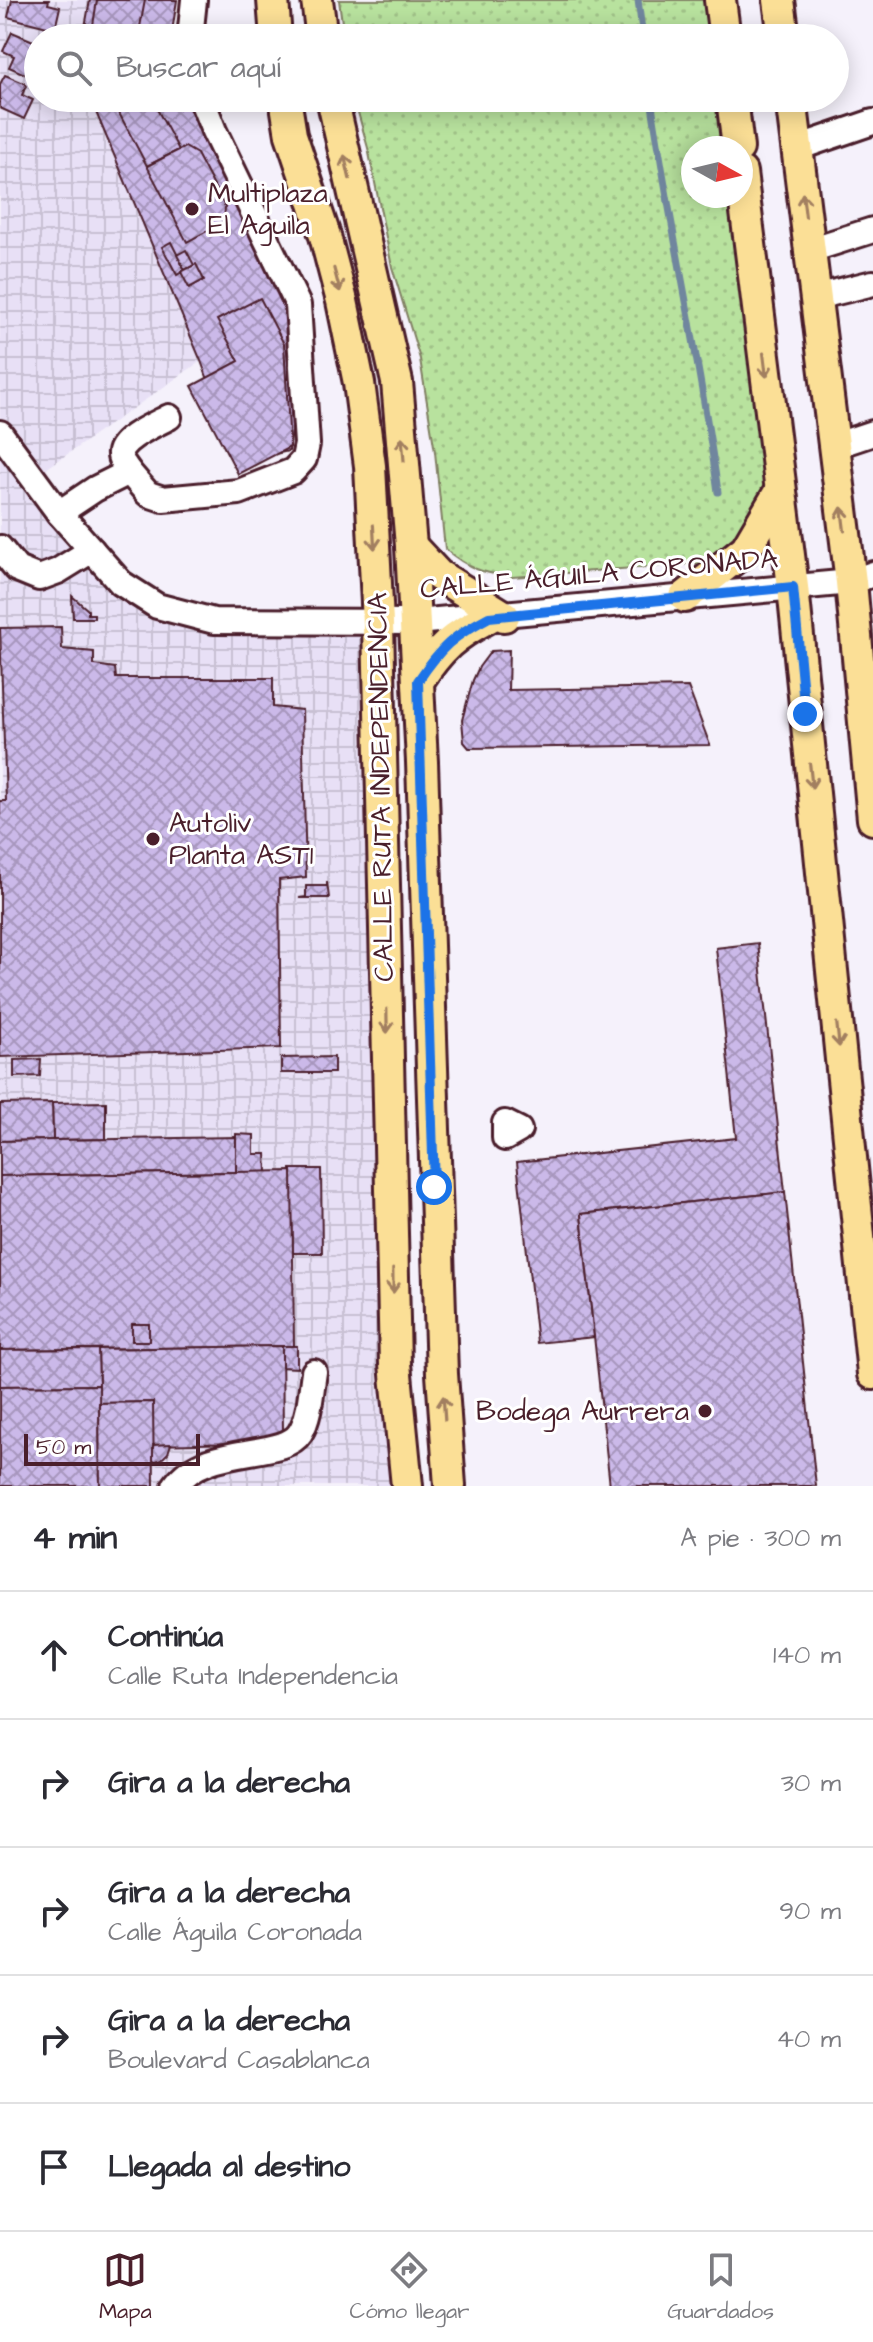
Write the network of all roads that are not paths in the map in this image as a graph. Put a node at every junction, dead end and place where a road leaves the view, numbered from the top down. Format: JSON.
{"nodes":[{"id":1,"x":194,"y":0,"type":"edge"},
{"id":2,"x":273,"y":0,"type":"edge"},
{"id":3,"x":317,"y":0,"type":"edge"},
{"id":4,"x":720,"y":0,"type":"edge"},
{"id":5,"x":779,"y":0,"type":"edge"},
{"id":6,"x":191,"y":24,"type":"edge"},
{"id":7,"x":275,"y":24,"type":"edge"},
{"id":8,"x":320,"y":24,"type":"edge"},
{"id":9,"x":723,"y":24,"type":"edge"},
{"id":10,"x":782,"y":24,"type":"edge"},
{"id":11,"x":207,"y":112,"type":"edge"},
{"id":12,"x":287,"y":112,"type":"edge"},
{"id":13,"x":335,"y":112,"type":"edge"},
{"id":14,"x":734,"y":112,"type":"edge"},
{"id":15,"x":793,"y":112,"type":"edge"},
{"id":16,"x":873,"y":122,"type":"edge"},
{"id":17,"x":737,"y":136,"type":"edge"},
{"id":18,"x":797,"y":148,"type":"junction"},
{"id":19,"x":745,"y":208,"type":"edge"},
{"id":20,"x":873,"y":230,"type":"edge"},
{"id":21,"x":810,"y":250,"type":"junction"},
{"id":22,"x":873,"y":283,"type":"edge"},
{"id":23,"x":816,"y":297,"type":"junction"},
{"id":24,"x":169,"y":417,"type":"dead end"},
{"id":25,"x":0,"y":433,"type":"edge"},
{"id":26,"x":873,"y":433,"type":"edge"},
{"id":27,"x":834,"y":446,"type":"junction"},
{"id":28,"x":129,"y":472,"type":"junction"},
{"id":29,"x":780,"y":491,"type":"junction"},
{"id":30,"x":59,"y":513,"type":"junction"},
{"id":31,"x":411,"y":546,"type":"junction"},
{"id":32,"x":0,"y":549,"type":"edge"},
{"id":33,"x":92,"y":550,"type":"junction"},
{"id":34,"x":862,"y":578,"type":"edge"},
{"id":35,"x":793,"y":587,"type":"junction"},
{"id":36,"x":685,"y":597,"type":"junction"},
{"id":37,"x":496,"y":616,"type":"junction"},
{"id":38,"x":416,"y":622,"type":"junction"},
{"id":39,"x":378,"y":623,"type":"junction"},
{"id":40,"x":418,"y":681,"type":"junction"},
{"id":41,"x":873,"y":819,"type":"edge"},
{"id":42,"x":314,"y":1372,"type":"dead end"},
{"id":43,"x":873,"y":1374,"type":"edge"},
{"id":44,"x":175,"y":1486,"type":"edge"},
{"id":45,"x":407,"y":1486,"type":"edge"},
{"id":46,"x":450,"y":1486,"type":"edge"}],
"edges":[{"from":1,"to":6,"type":"street"},
{"from":2,"to":7,"type":"main road"},
{"from":3,"to":8,"type":"main road"},
{"from":4,"to":9,"type":"main road"},
{"from":5,"to":10,"type":"main road"},
{"from":11,"to":28,"type":"street"},
{"from":12,"to":39,"type":"main road","name":"CALLE RUTA INDEPENDENCIA","one_way":true},
{"from":31,"to":13,"type":"main road","name":"CALLE RUTA INDEPENDENCIA","one_way":true},
{"from":14,"to":17,"type":"main road"},
{"from":15,"to":18,"type":"main road"},
{"from":16,"to":18,"type":"street"},
{"from":21,"to":18,"type":"main road","one_way":true},
{"from":19,"to":29,"type":"main road","one_way":true},
{"from":20,"to":21,"type":"street"},
{"from":21,"to":23,"type":"main road"},
{"from":22,"to":23,"type":"street"},
{"from":23,"to":27,"type":"main road"},
{"from":24,"to":28,"type":"street"},
{"from":25,"to":30,"type":"street","name":"CALLE ÁGUILA CORONADA"},
{"from":26,"to":27,"type":"street"},
{"from":34,"to":27,"type":"main road","one_way":true},
{"from":28,"to":30,"type":"street"},
{"from":29,"to":35,"type":"main road"},
{"from":29,"to":36,"type":"main road"},
{"from":30,"to":33,"type":"street","name":"CALLE ÁGUILA CORONADA"},
{"from":31,"to":37,"type":"main road"},
{"from":31,"to":38,"type":"main road","name":"CALLE RUTA INDEPENDENCIA"},
{"from":32,"to":33,"type":"street"},
{"from":33,"to":39,"type":"street","name":"CALLE ÁGUILA CORONADA"},
{"from":34,"to":35,"type":"street","name":"CALLE ÁGUILA CORONADA"},
{"from":34,"to":41,"type":"main road"},
{"from":35,"to":36,"type":"street","name":"CALLE ÁGUILA CORONADA"},
{"from":35,"to":43,"type":"main road","one_way":true},
{"from":36,"to":37,"type":"street","name":"CALLE ÁGUILA CORONADA"},
{"from":37,"to":38,"type":"street","name":"CALLE ÁGUILA CORONADA"},
{"from":37,"to":40,"type":"main road"},
{"from":38,"to":39,"type":"street","name":"CALLE ÁGUILA CORONADA"},
{"from":38,"to":40,"type":"main road","name":"CALLE RUTA INDEPENDENCIA"},
{"from":39,"to":45,"type":"main road","name":"CALLE RUTA INDEPENDENCIA","one_way":true},
{"from":46,"to":40,"type":"main road","name":"CALLE RUTA INDEPENDENCIA","one_way":true},
{"from":42,"to":44,"type":"street"}]}
